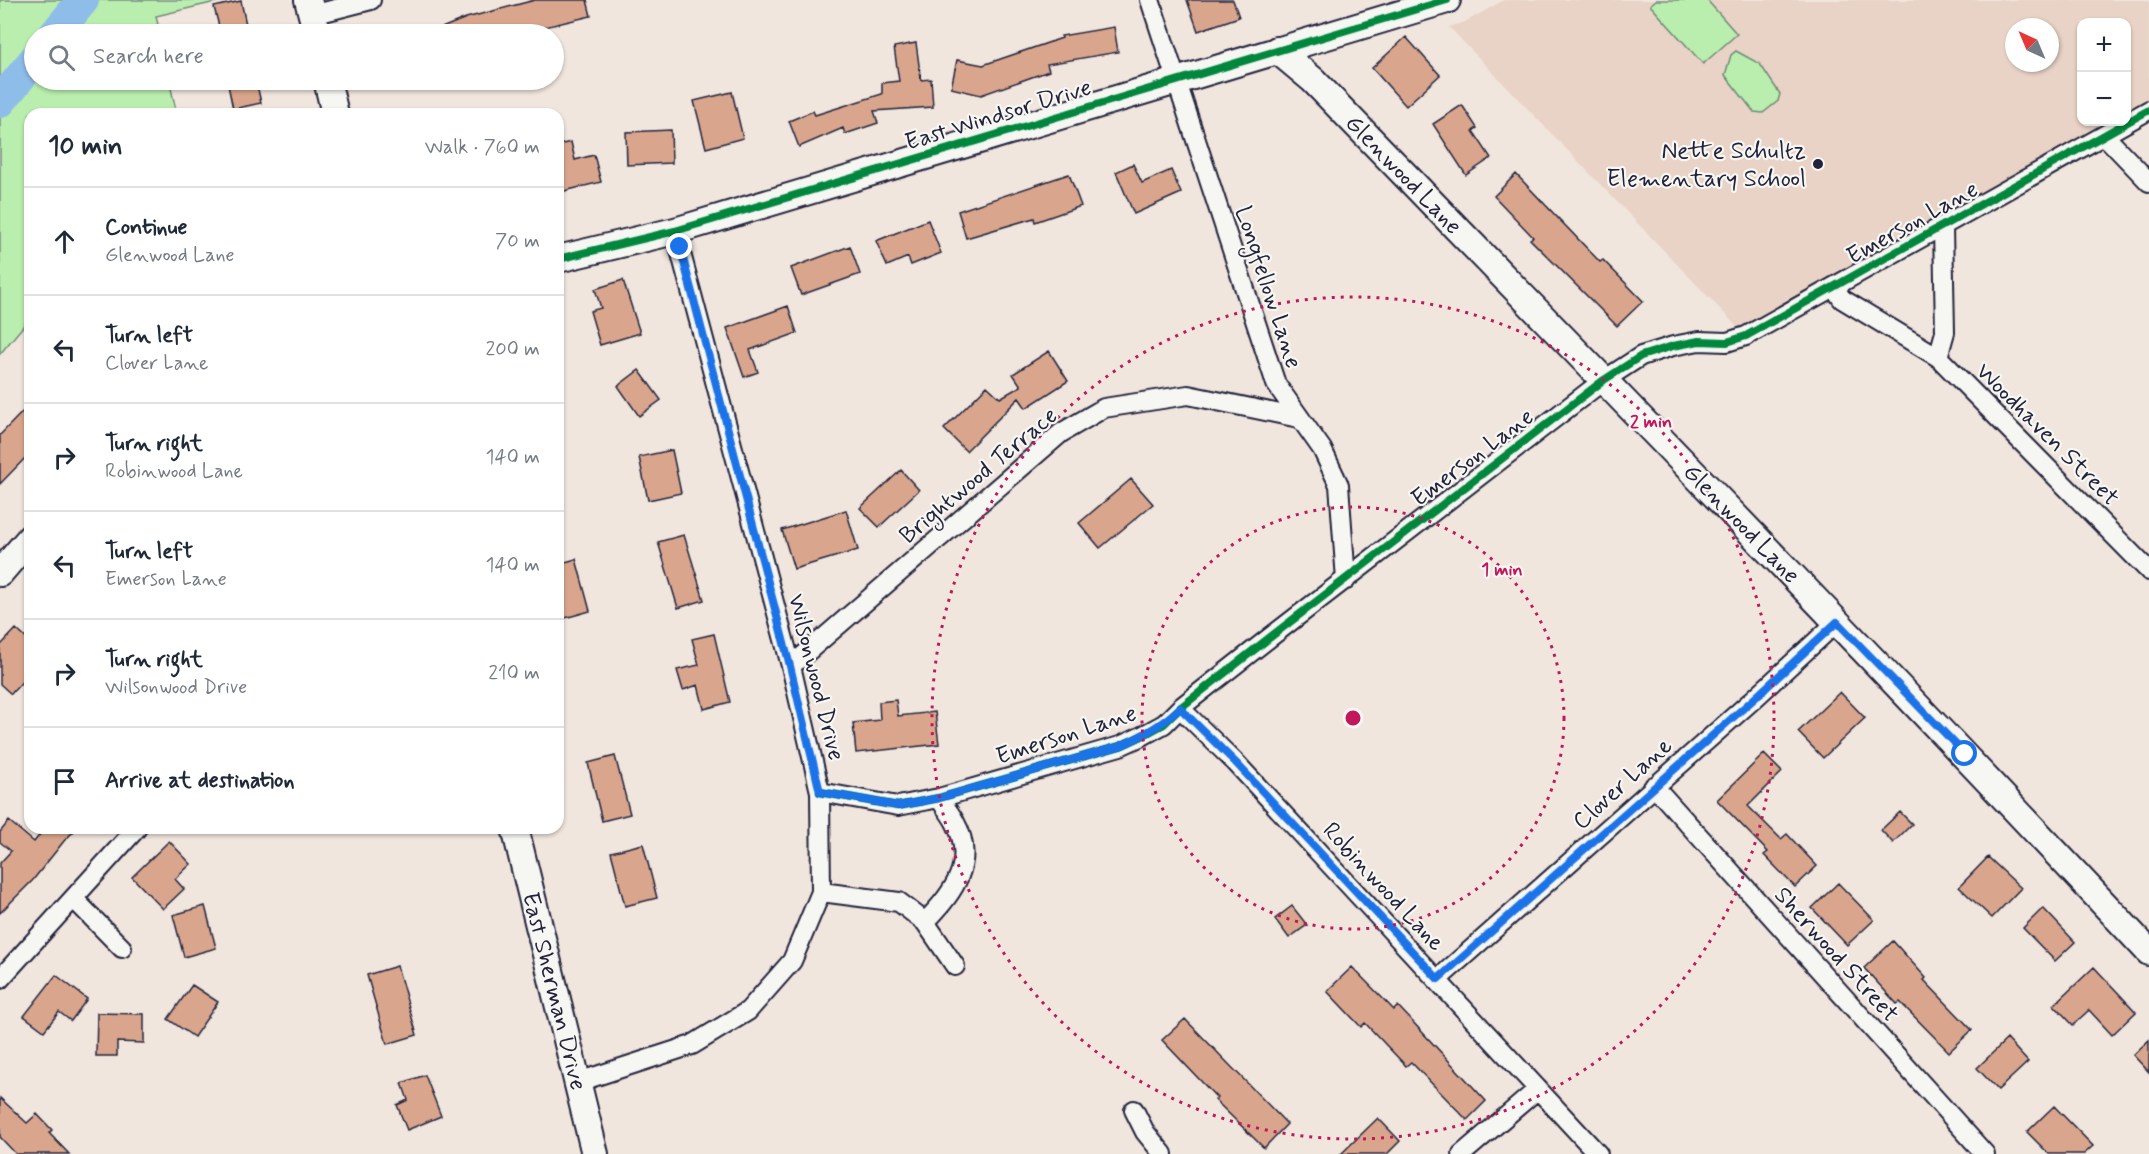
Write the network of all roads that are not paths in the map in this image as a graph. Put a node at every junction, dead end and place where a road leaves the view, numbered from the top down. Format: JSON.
{"nodes":[{"id":1,"x":371,"y":0,"type":"edge"},
{"id":2,"x":1150,"y":0,"type":"edge"},
{"id":3,"x":1447,"y":0,"type":"edge"},
{"id":4,"x":312,"y":16,"type":"edge"},
{"id":5,"x":1278,"y":50,"type":"junction"},
{"id":6,"x":1176,"y":82,"type":"junction"},
{"id":7,"x":329,"y":90,"type":"edge"},
{"id":8,"x":334,"y":108,"type":"edge"},
{"id":9,"x":2149,"y":110,"type":"edge"},
{"id":10,"x":2105,"y":136,"type":"junction"},
{"id":11,"x":2149,"y":182,"type":"edge"},
{"id":12,"x":1943,"y":227,"type":"junction"},
{"id":13,"x":675,"y":231,"type":"junction"},
{"id":14,"x":564,"y":258,"type":"edge"},
{"id":15,"x":1834,"y":287,"type":"junction"},
{"id":16,"x":1938,"y":357,"type":"junction"},
{"id":17,"x":1604,"y":380,"type":"junction"},
{"id":18,"x":1299,"y":418,"type":"junction"},
{"id":19,"x":24,"y":545,"type":"edge"},
{"id":20,"x":2149,"y":571,"type":"edge"},
{"id":21,"x":0,"y":573,"type":"edge"},
{"id":22,"x":1346,"y":580,"type":"junction"},
{"id":23,"x":1837,"y":622,"type":"junction"},
{"id":24,"x":790,"y":666,"type":"junction"},
{"id":25,"x":1180,"y":708,"type":"junction"},
{"id":26,"x":1654,"y":786,"type":"junction"},
{"id":27,"x":820,"y":792,"type":"junction"},
{"id":28,"x":939,"y":798,"type":"junction"},
{"id":29,"x":131,"y":834,"type":"edge"},
{"id":30,"x":516,"y":834,"type":"edge"},
{"id":31,"x":821,"y":892,"type":"junction"},
{"id":32,"x":74,"y":899,"type":"junction"},
{"id":33,"x":925,"y":922,"type":"junction"},
{"id":34,"x":122,"y":948,"type":"dead end"},
{"id":35,"x":2149,"y":952,"type":"edge"},
{"id":36,"x":954,"y":966,"type":"dead end"},
{"id":37,"x":0,"y":979,"type":"edge"},
{"id":38,"x":1438,"y":979,"type":"junction"},
{"id":39,"x":578,"y":1082,"type":"junction"},
{"id":40,"x":1538,"y":1089,"type":"junction"},
{"id":41,"x":1134,"y":1110,"type":"dead end"},
{"id":42,"x":595,"y":1154,"type":"edge"},
{"id":43,"x":1163,"y":1154,"type":"edge"},
{"id":44,"x":1462,"y":1154,"type":"edge"},
{"id":45,"x":1598,"y":1154,"type":"edge"},
{"id":46,"x":1985,"y":1154,"type":"edge"}],
"edges":[{"from":1,"to":4,"type":"street"},
{"from":2,"to":6,"type":"street","name":"Longfellow Lane"},
{"from":3,"to":5,"type":"street","name":"East Windsor Drive"},
{"from":5,"to":6,"type":"street","name":"East Windsor Drive"},
{"from":5,"to":17,"type":"street","name":"Glenwood Lane"},
{"from":6,"to":13,"type":"street","name":"East Windsor Drive"},
{"from":6,"to":18,"type":"street","name":"Longfellow Lane"},
{"from":7,"to":8,"type":"street"},
{"from":9,"to":10,"type":"street","name":"Emerson Lane"},
{"from":10,"to":11,"type":"street"},
{"from":10,"to":12,"type":"street","name":"Emerson Lane"},
{"from":12,"to":15,"type":"street","name":"Emerson Lane"},
{"from":12,"to":16,"type":"street"},
{"from":13,"to":14,"type":"street","name":"East Windsor Drive"},
{"from":13,"to":24,"type":"street","name":"Wilsonwood Drive"},
{"from":15,"to":16,"type":"street","name":"Woodhaven Street"},
{"from":15,"to":17,"type":"street","name":"Emerson Lane"},
{"from":16,"to":20,"type":"street","name":"Woodhaven Street"},
{"from":17,"to":22,"type":"street","name":"Emerson Lane"},
{"from":17,"to":23,"type":"street","name":"Glenwood Lane"},
{"from":18,"to":22,"type":"street","name":"Longfellow Lane"},
{"from":18,"to":24,"type":"street","name":"Brightwood Terrace"},
{"from":19,"to":21,"type":"street"},
{"from":22,"to":25,"type":"street","name":"Emerson Lane"},
{"from":23,"to":26,"type":"street","name":"Clover Lane"},
{"from":23,"to":35,"type":"street","name":"Glenwood Lane"},
{"from":24,"to":27,"type":"street","name":"Wilsonwood Drive"},
{"from":25,"to":28,"type":"street","name":"Emerson Lane"},
{"from":25,"to":38,"type":"street","name":"Robinwood Lane"},
{"from":26,"to":38,"type":"street","name":"Clover Lane"},
{"from":26,"to":46,"type":"street","name":"Sherwood Street"},
{"from":27,"to":28,"type":"street","name":"Emerson Lane"},
{"from":27,"to":31,"type":"street","name":"Wilsonwood Drive"},
{"from":28,"to":33,"type":"street"},
{"from":29,"to":32,"type":"street"},
{"from":30,"to":39,"type":"street","name":"East Sherman Drive"},
{"from":31,"to":33,"type":"street"},
{"from":31,"to":39,"type":"street","name":"Wilsonwood Drive"},
{"from":32,"to":34,"type":"street"},
{"from":32,"to":37,"type":"street"},
{"from":33,"to":36,"type":"street"},
{"from":38,"to":40,"type":"street","name":"Robinwood Lane"},
{"from":39,"to":42,"type":"street","name":"East Sherman Drive"},
{"from":40,"to":44,"type":"street"},
{"from":40,"to":45,"type":"street","name":"Robinwood Lane"},
{"from":41,"to":43,"type":"street"}]}
